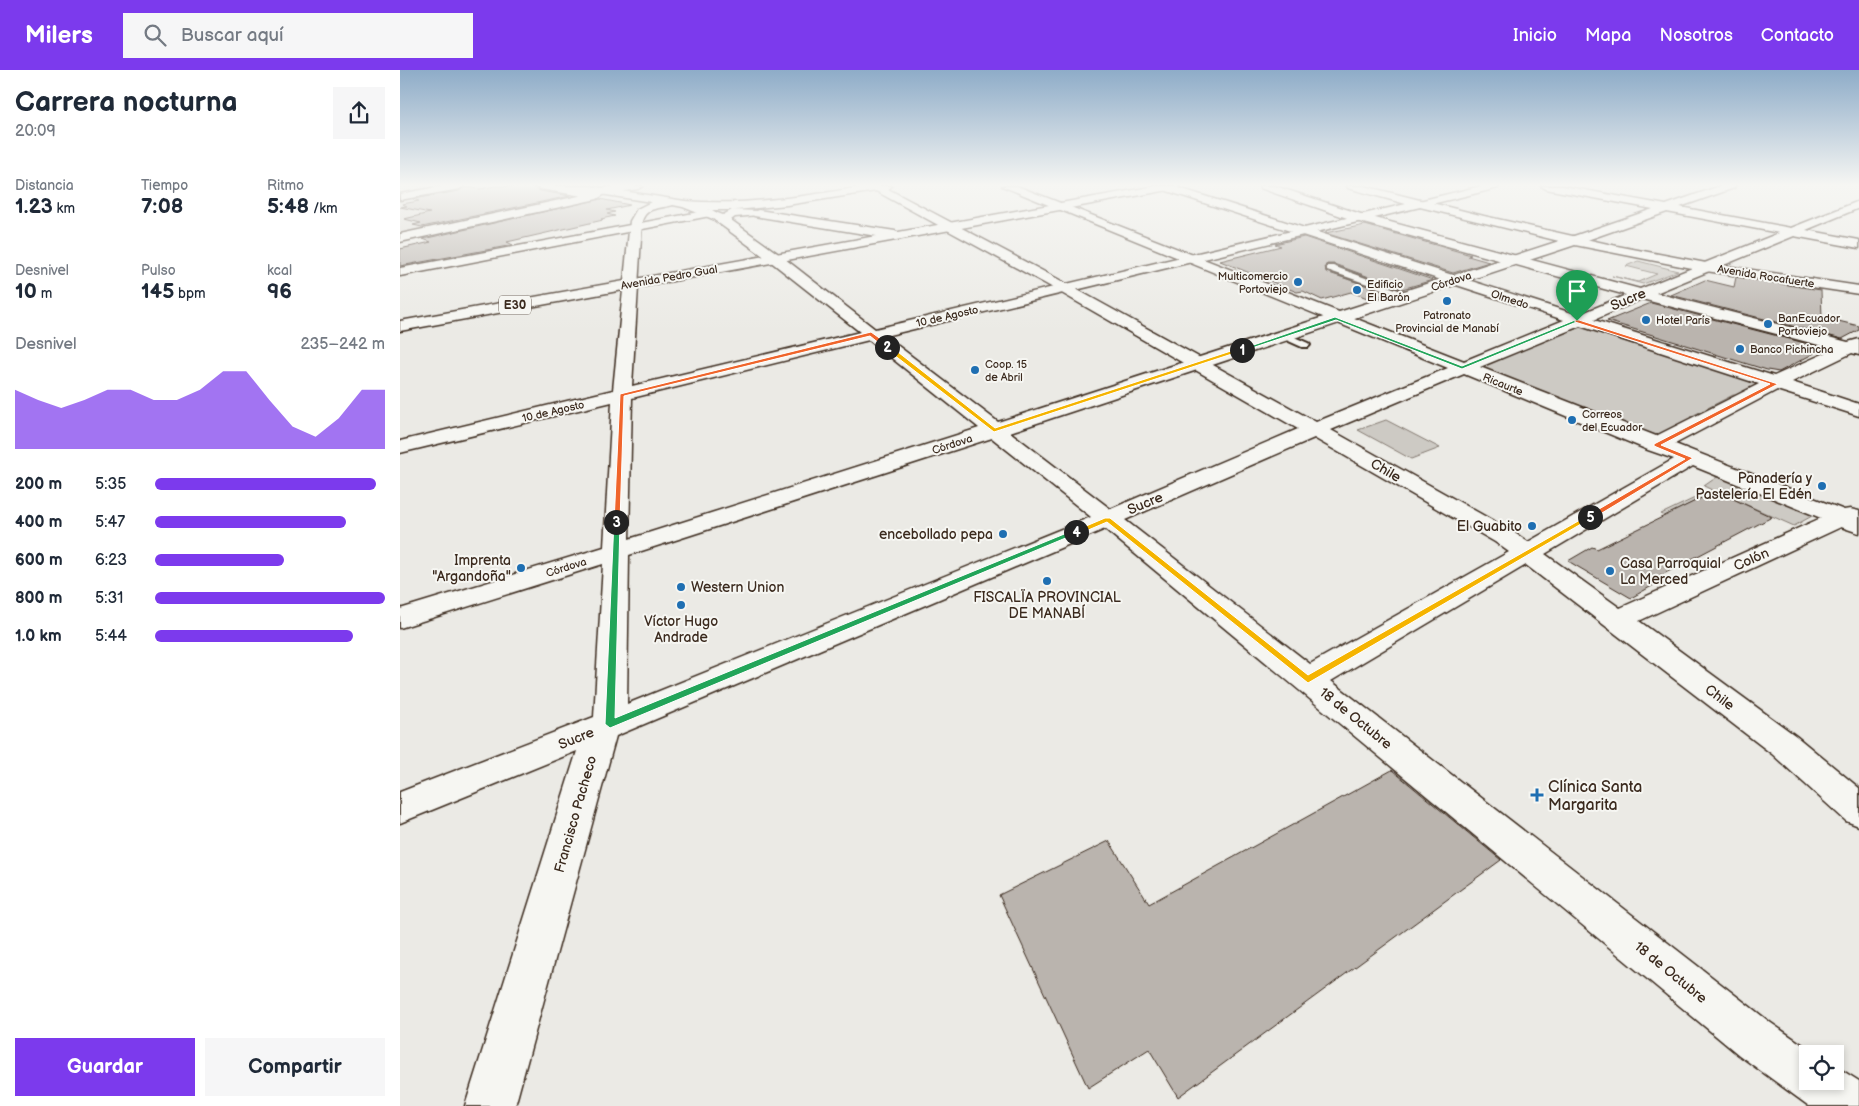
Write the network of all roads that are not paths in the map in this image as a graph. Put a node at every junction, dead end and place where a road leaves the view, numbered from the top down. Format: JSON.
{"nodes":[{"id":1,"x":416,"y":234,"type":"edge"},
{"id":2,"x":590,"y":234,"type":"edge"},
{"id":3,"x":635,"y":234,"type":"edge"},
{"id":4,"x":743,"y":234,"type":"edge"},
{"id":5,"x":887,"y":234,"type":"edge"},
{"id":6,"x":904,"y":234,"type":"edge"},
{"id":7,"x":965,"y":234,"type":"edge"},
{"id":8,"x":1128,"y":234,"type":"edge"},
{"id":9,"x":1292,"y":234,"type":"edge"},
{"id":10,"x":1309,"y":234,"type":"edge"},
{"id":11,"x":1420,"y":234,"type":"edge"},
{"id":12,"x":1549,"y":234,"type":"edge"},
{"id":13,"x":1589,"y":234,"type":"edge"},
{"id":14,"x":1783,"y":234,"type":"edge"},
{"id":15,"x":1803,"y":234,"type":"edge"},
{"id":16,"x":895,"y":236,"type":"junction"},
{"id":17,"x":400,"y":238,"type":"edge"},
{"id":18,"x":1573,"y":240,"type":"junction"},
{"id":19,"x":1859,"y":244,"type":"edge"},
{"id":20,"x":775,"y":258,"type":"junction"},
{"id":21,"x":1187,"y":258,"type":"junction"},
{"id":22,"x":1515,"y":260,"type":"junction"},
{"id":23,"x":1705,"y":267,"type":"junction"},
{"id":24,"x":1330,"y":268,"type":"dead end"},
{"id":25,"x":400,"y":272,"type":"edge"},
{"id":26,"x":1454,"y":281,"type":"junction"},
{"id":27,"x":631,"y":284,"type":"junction"},
{"id":28,"x":1063,"y":288,"type":"junction"},
{"id":29,"x":1859,"y":290,"type":"edge"},
{"id":30,"x":1640,"y":294,"type":"junction"},
{"id":31,"x":1408,"y":295,"type":"junction"},
{"id":32,"x":1336,"y":318,"type":"junction"},
{"id":33,"x":1577,"y":321,"type":"junction"},
{"id":34,"x":400,"y":326,"type":"edge"},
{"id":35,"x":871,"y":334,"type":"junction"},
{"id":36,"x":1285,"y":336,"type":"junction"},
{"id":37,"x":1305,"y":345,"type":"dead end"},
{"id":38,"x":1857,"y":347,"type":"edge"},
{"id":39,"x":1197,"y":364,"type":"junction"},
{"id":40,"x":1462,"y":368,"type":"junction"},
{"id":41,"x":1775,"y":384,"type":"junction"},
{"id":42,"x":622,"y":395,"type":"junction"},
{"id":43,"x":1859,"y":410,"type":"edge"},
{"id":44,"x":994,"y":430,"type":"junction"},
{"id":45,"x":1314,"y":430,"type":"junction"},
{"id":46,"x":1656,"y":445,"type":"junction"},
{"id":47,"x":400,"y":447,"type":"edge"},
{"id":48,"x":1690,"y":458,"type":"junction"},
{"id":49,"x":1108,"y":519,"type":"junction"},
{"id":50,"x":1850,"y":519,"type":"edge"},
{"id":51,"x":615,"y":552,"type":"junction"},
{"id":52,"x":1528,"y":554,"type":"junction"},
{"id":53,"x":400,"y":619,"type":"edge"},
{"id":54,"x":1618,"y":620,"type":"junction"},
{"id":55,"x":1308,"y":680,"type":"junction"},
{"id":56,"x":605,"y":726,"type":"junction"},
{"id":57,"x":400,"y":808,"type":"edge"},
{"id":58,"x":1859,"y":810,"type":"edge"},
{"id":59,"x":1799,"y":1071,"type":"edge"},
{"id":60,"x":1828,"y":1090,"type":"edge"},
{"id":61,"x":490,"y":1106,"type":"edge"},
{"id":62,"x":1853,"y":1106,"type":"edge"}],
"edges":[{"from":1,"to":17,"type":"main road"},
{"from":2,"to":25,"type":"main road"},
{"from":3,"to":27,"type":"main road","name":"Francisco Pacheco"},
{"from":4,"to":20,"type":"main road","name":"18 de Octubre"},
{"from":5,"to":16,"type":"main road"},
{"from":6,"to":16,"type":"main road","name":"Avenida Pedro Gual","number":"E30"},
{"from":7,"to":28,"type":"main road","name":"Chile"},
{"from":8,"to":21,"type":"main road","name":"Ricaurte"},
{"from":9,"to":21,"type":"main road","name":"10 de Agosto"},
{"from":10,"to":26,"type":"main road","name":"Olmedo"},
{"from":11,"to":22,"type":"main road"},
{"from":12,"to":18,"type":"main road","name":"Avenida Rocafuerte"},
{"from":13,"to":18,"type":"main road","name":"Córdova"},
{"from":14,"to":23,"type":"main road","name":"Sucre"},
{"from":15,"to":19,"type":"main road"},
{"from":16,"to":20,"type":"main road","name":"Avenida Pedro Gual","number":"E30"},
{"from":18,"to":22,"type":"main road","name":"Córdova"},
{"from":18,"to":23,"type":"main road","name":"Avenida Rocafuerte"},
{"from":20,"to":27,"type":"main road","name":"Avenida Pedro Gual","number":"E30"},
{"from":20,"to":35,"type":"main road","name":"18 de Octubre"},
{"from":21,"to":28,"type":"main road","name":"10 de Agosto"},
{"from":21,"to":32,"type":"main road","name":"Ricaurte"},
{"from":22,"to":26,"type":"main road","name":"Córdova"},
{"from":22,"to":30,"type":"main road"},
{"from":23,"to":29,"type":"main road","name":"Avenida Rocafuerte"},
{"from":23,"to":30,"type":"main road","name":"Sucre"},
{"from":24,"to":31,"type":"lane"},
{"from":26,"to":31,"type":"main road","name":"Córdova"},
{"from":26,"to":33,"type":"main road","name":"Olmedo"},
{"from":27,"to":34,"type":"main road","name":"Avenida Pedro Gual","number":"E30"},
{"from":27,"to":42,"type":"main road","name":"Francisco Pacheco"},
{"from":28,"to":35,"type":"main road","name":"10 de Agosto"},
{"from":28,"to":39,"type":"main road","name":"Chile"},
{"from":30,"to":33,"type":"main road","name":"Sucre"},
{"from":30,"to":38,"type":"main road"},
{"from":31,"to":32,"type":"main road","name":"Córdova"},
{"from":32,"to":36,"type":"main road","name":"Córdova"},
{"from":32,"to":40,"type":"main road","name":"Ricaurte"},
{"from":33,"to":40,"type":"main road","name":"Sucre"},
{"from":33,"to":41,"type":"main road","name":"Olmedo"},
{"from":35,"to":42,"type":"main road","name":"10 de Agosto"},
{"from":35,"to":44,"type":"main road","name":"18 de Octubre"},
{"from":36,"to":37,"type":"lane"},
{"from":36,"to":39,"type":"main road","name":"Córdova"},
{"from":38,"to":41,"type":"main road"},
{"from":39,"to":44,"type":"main road","name":"Córdova"},
{"from":39,"to":45,"type":"main road","name":"Chile"},
{"from":40,"to":45,"type":"main road","name":"Sucre"},
{"from":40,"to":46,"type":"main road","name":"Ricaurte"},
{"from":41,"to":43,"type":"main road","name":"Olmedo"},
{"from":41,"to":46,"type":"main road"},
{"from":42,"to":47,"type":"main road","name":"10 de Agosto"},
{"from":42,"to":51,"type":"main road","name":"Francisco Pacheco"},
{"from":44,"to":49,"type":"main road","name":"18 de Octubre"},
{"from":44,"to":51,"type":"main road","name":"Córdova"},
{"from":45,"to":49,"type":"main road","name":"Sucre"},
{"from":45,"to":52,"type":"main road","name":"Chile"},
{"from":46,"to":48,"type":"main road","name":"Ricaurte"},
{"from":48,"to":50,"type":"main road","name":"Ricaurte"},
{"from":48,"to":52,"type":"main road"},
{"from":49,"to":55,"type":"main road","name":"18 de Octubre"},
{"from":49,"to":56,"type":"main road","name":"Sucre"},
{"from":50,"to":54,"type":"main road","name":"Colón"},
{"from":51,"to":53,"type":"main road","name":"Córdova"},
{"from":51,"to":56,"type":"main road","name":"Francisco Pacheco"},
{"from":52,"to":54,"type":"main road","name":"Chile"},
{"from":52,"to":55,"type":"main road"},
{"from":54,"to":58,"type":"main road","name":"Chile"},
{"from":55,"to":59,"type":"main road","name":"18 de Octubre"},
{"from":56,"to":57,"type":"main road","name":"Sucre"},
{"from":56,"to":61,"type":"main road","name":"Francisco Pacheco"},
{"from":60,"to":62,"type":"main road"}]}
